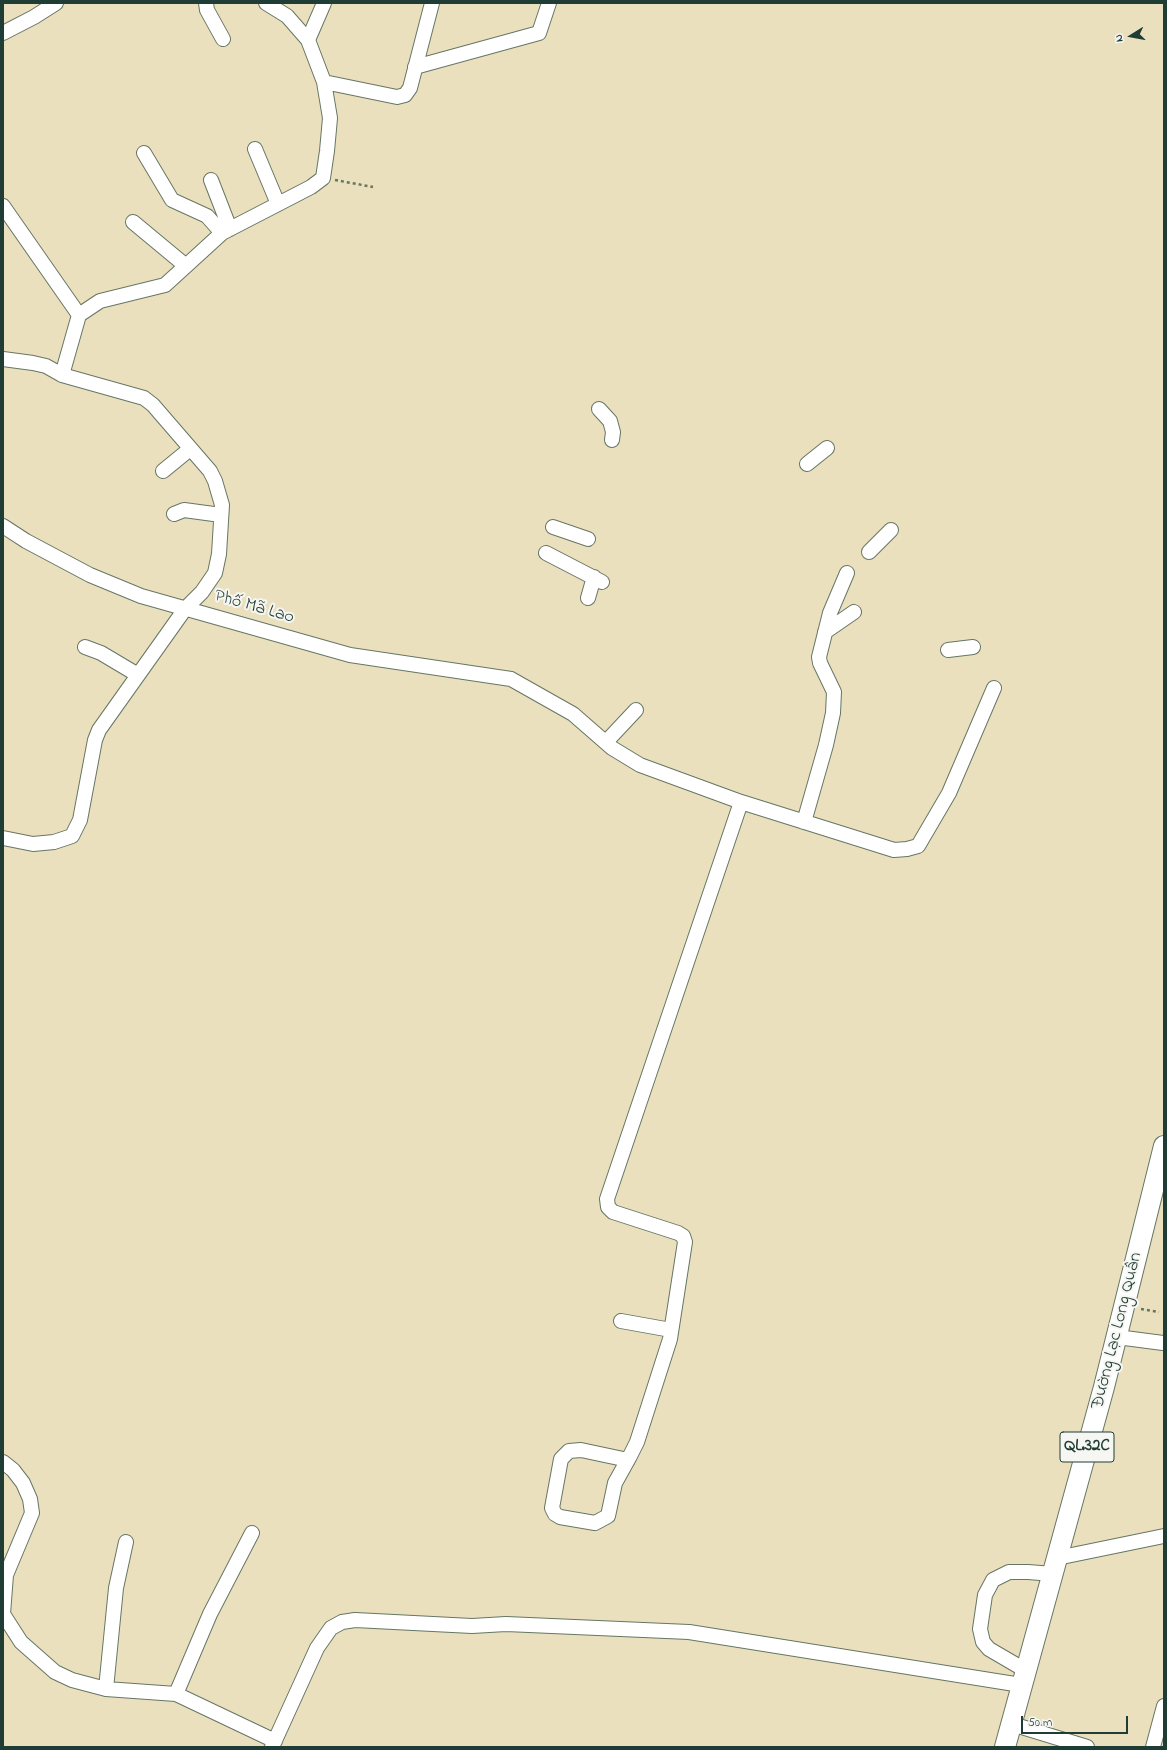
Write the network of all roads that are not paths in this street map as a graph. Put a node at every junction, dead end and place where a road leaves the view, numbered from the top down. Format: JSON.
{"nodes":[{"id":1,"x":56,"y":3,"type":"edge"},
{"id":2,"x":206,"y":3,"type":"edge"},
{"id":3,"x":266,"y":3,"type":"edge"},
{"id":4,"x":324,"y":3,"type":"edge"},
{"id":5,"x":432,"y":3,"type":"edge"},
{"id":6,"x":549,"y":3,"type":"edge"},
{"id":7,"x":3,"y":33,"type":"edge"},
{"id":8,"x":223,"y":39,"type":"dead end"},
{"id":9,"x":308,"y":40,"type":"junction"},
{"id":10,"x":415,"y":67,"type":"junction"},
{"id":11,"x":324,"y":82,"type":"junction"},
{"id":12,"x":255,"y":149,"type":"dead end"},
{"id":13,"x":144,"y":153,"type":"dead end"},
{"id":14,"x":211,"y":180,"type":"dead end"},
{"id":15,"x":278,"y":204,"type":"junction"},
{"id":16,"x":3,"y":206,"type":"edge"},
{"id":17,"x":133,"y":222,"type":"dead end"},
{"id":18,"x":226,"y":231,"type":"junction"},
{"id":19,"x":186,"y":266,"type":"junction"},
{"id":20,"x":79,"y":315,"type":"junction"},
{"id":21,"x":3,"y":359,"type":"edge"},
{"id":22,"x":62,"y":375,"type":"junction"},
{"id":23,"x":599,"y":409,"type":"dead end"},
{"id":24,"x":612,"y":440,"type":"dead end"},
{"id":25,"x":826,"y":448,"type":"dead end"},
{"id":26,"x":190,"y":449,"type":"junction"},
{"id":27,"x":807,"y":464,"type":"dead end"},
{"id":28,"x":163,"y":470,"type":"dead end"},
{"id":29,"x":174,"y":514,"type":"dead end"},
{"id":30,"x":221,"y":515,"type":"junction"},
{"id":31,"x":3,"y":526,"type":"edge"},
{"id":32,"x":553,"y":526,"type":"dead end"},
{"id":33,"x":891,"y":530,"type":"dead end"},
{"id":34,"x":588,"y":539,"type":"dead end"},
{"id":35,"x":546,"y":552,"type":"dead end"},
{"id":36,"x":869,"y":552,"type":"dead end"},
{"id":37,"x":847,"y":573,"type":"dead end"},
{"id":38,"x":588,"y":598,"type":"dead end"},
{"id":39,"x":185,"y":609,"type":"junction"},
{"id":40,"x":854,"y":612,"type":"dead end"},
{"id":41,"x":825,"y":632,"type":"junction"},
{"id":42,"x":85,"y":647,"type":"dead end"},
{"id":43,"x":973,"y":647,"type":"dead end"},
{"id":44,"x":948,"y":650,"type":"dead end"},
{"id":45,"x":138,"y":675,"type":"junction"},
{"id":46,"x":994,"y":688,"type":"dead end"},
{"id":47,"x":636,"y":710,"type":"dead end"},
{"id":48,"x":606,"y":742,"type":"junction"},
{"id":49,"x":740,"y":802,"type":"junction"},
{"id":50,"x":804,"y":822,"type":"junction"},
{"id":51,"x":3,"y":838,"type":"edge"},
{"id":52,"x":1164,"y":1146,"type":"edge"},
{"id":53,"x":621,"y":1321,"type":"dead end"},
{"id":54,"x":671,"y":1330,"type":"junction"},
{"id":55,"x":1117,"y":1337,"type":"junction"},
{"id":56,"x":1163,"y":1343,"type":"dead end"},
{"id":57,"x":628,"y":1460,"type":"junction"},
{"id":58,"x":3,"y":1462,"type":"edge"},
{"id":59,"x":252,"y":1533,"type":"dead end"},
{"id":60,"x":1164,"y":1536,"type":"edge"},
{"id":61,"x":126,"y":1542,"type":"dead end"},
{"id":62,"x":1055,"y":1566,"type":"junction"},
{"id":63,"x":1023,"y":1677,"type":"junction"},
{"id":64,"x":106,"y":1689,"type":"junction"},
{"id":65,"x":176,"y":1694,"type":"junction"},
{"id":66,"x":1164,"y":1706,"type":"edge"},
{"id":67,"x":1012,"y":1724,"type":"junction"},
{"id":68,"x":274,"y":1744,"type":"edge"},
{"id":69,"x":1005,"y":1747,"type":"edge"},
{"id":70,"x":1087,"y":1747,"type":"edge"},
{"id":71,"x":1153,"y":1747,"type":"edge"}],
"edges":[{"from":1,"to":7,"type":"street"},
{"from":2,"to":8,"type":"street"},
{"from":3,"to":9,"type":"street"},
{"from":4,"to":9,"type":"street"},
{"from":5,"to":10,"type":"street"},
{"from":6,"to":10,"type":"street"},
{"from":9,"to":11,"type":"street"},
{"from":10,"to":11,"type":"street"},
{"from":11,"to":15,"type":"street"},
{"from":12,"to":15,"type":"street"},
{"from":13,"to":18,"type":"street"},
{"from":14,"to":18,"type":"street"},
{"from":15,"to":18,"type":"street"},
{"from":16,"to":20,"type":"street"},
{"from":17,"to":19,"type":"street"},
{"from":18,"to":19,"type":"street"},
{"from":19,"to":20,"type":"street"},
{"from":20,"to":22,"type":"street"},
{"from":21,"to":22,"type":"street"},
{"from":22,"to":26,"type":"street"},
{"from":23,"to":24,"type":"street"},
{"from":25,"to":27,"type":"street"},
{"from":26,"to":28,"type":"street"},
{"from":26,"to":30,"type":"street"},
{"from":29,"to":30,"type":"street"},
{"from":30,"to":39,"type":"street"},
{"from":31,"to":39,"type":"street","name":"Phố Mã Lao"},
{"from":32,"to":34,"type":"street"},
{"from":33,"to":36,"type":"street"},
{"from":35,"to":38,"type":"street"},
{"from":37,"to":41,"type":"street"},
{"from":39,"to":45,"type":"street"},
{"from":39,"to":48,"type":"street","name":"Phố Mã Lao"},
{"from":40,"to":41,"type":"street"},
{"from":41,"to":50,"type":"street"},
{"from":42,"to":45,"type":"street"},
{"from":43,"to":44,"type":"street"},
{"from":45,"to":51,"type":"street"},
{"from":46,"to":50,"type":"street"},
{"from":47,"to":48,"type":"street"},
{"from":48,"to":49,"type":"street"},
{"from":49,"to":50,"type":"street"},
{"from":49,"to":54,"type":"street"},
{"from":52,"to":55,"type":"highway","name":"Đường Lạc Long Quân","number":"QL.32C"},
{"from":53,"to":54,"type":"street"},
{"from":54,"to":57,"type":"street"},
{"from":55,"to":56,"type":"street"},
{"from":55,"to":62,"type":"highway","name":"Đường Lạc Long Quân","number":"QL.32C"},
{"from":57,"to":57,"type":"street"},
{"from":58,"to":64,"type":"street"},
{"from":59,"to":65,"type":"street"},
{"from":60,"to":62,"type":"street"},
{"from":61,"to":64,"type":"street"},
{"from":62,"to":63,"type":"highway","name":"Đường Lạc Long Quân","number":"QL.32C"},
{"from":62,"to":63,"type":"street"},
{"from":63,"to":67,"type":"highway","name":"Đường Lạc Long Quân","number":"QL.32C"},
{"from":63,"to":68,"type":"street"},
{"from":64,"to":65,"type":"street"},
{"from":65,"to":68,"type":"street"},
{"from":66,"to":71,"type":"street"},
{"from":67,"to":69,"type":"highway","name":"Đường Lạc Long Quân","number":"QL.32C"},
{"from":67,"to":70,"type":"street"}]}
